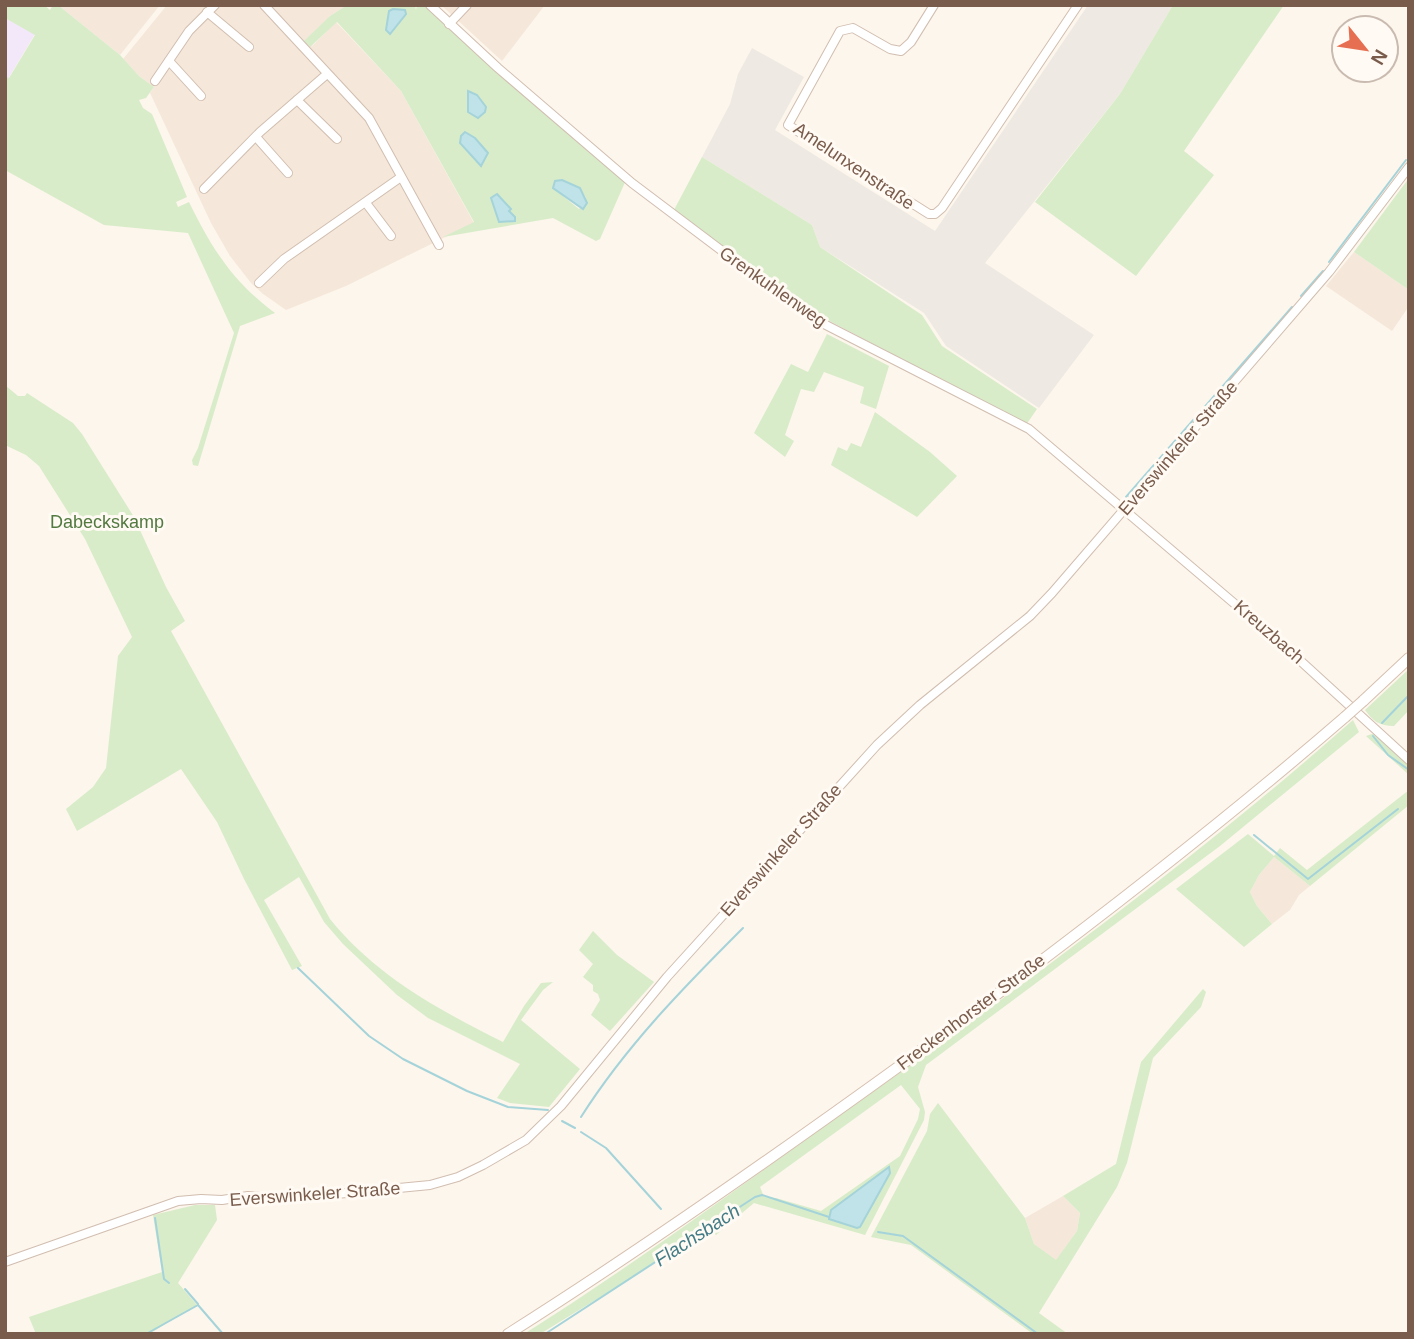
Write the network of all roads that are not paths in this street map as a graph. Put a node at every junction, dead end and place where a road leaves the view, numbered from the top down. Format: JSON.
{"nodes":[{"id":1,"x":215,"y":5,"type":"edge"},
{"id":2,"x":264,"y":5,"type":"edge"},
{"id":3,"x":430,"y":5,"type":"edge"},
{"id":4,"x":467,"y":5,"type":"edge"},
{"id":5,"x":934,"y":5,"type":"edge"},
{"id":6,"x":1078,"y":5,"type":"edge"},
{"id":7,"x":207,"y":12,"type":"junction"},
{"id":8,"x":449,"y":23,"type":"junction"},
{"id":9,"x":249,"y":47,"type":"dead end"},
{"id":10,"x":169,"y":61,"type":"junction"},
{"id":11,"x":327,"y":74,"type":"junction"},
{"id":12,"x":155,"y":81,"type":"dead end"},
{"id":13,"x":201,"y":96,"type":"dead end"},
{"id":14,"x":298,"y":100,"type":"junction"},
{"id":15,"x":256,"y":137,"type":"junction"},
{"id":16,"x":337,"y":139,"type":"dead end"},
{"id":17,"x":1409,"y":167,"type":"edge"},
{"id":18,"x":288,"y":173,"type":"dead end"},
{"id":19,"x":401,"y":177,"type":"junction"},
{"id":20,"x":204,"y":189,"type":"dead end"},
{"id":21,"x":366,"y":203,"type":"junction"},
{"id":22,"x":391,"y":236,"type":"dead end"},
{"id":23,"x":439,"y":245,"type":"dead end"},
{"id":24,"x":259,"y":283,"type":"dead end"},
{"id":25,"x":1125,"y":509,"type":"junction"},
{"id":26,"x":1409,"y":658,"type":"edge"},
{"id":27,"x":1409,"y":760,"type":"edge"},
{"id":28,"x":5,"y":1262,"type":"edge"},
{"id":29,"x":509,"y":1334,"type":"edge"}],
"edges":[{"from":1,"to":7,"type":"street"},
{"from":2,"to":11,"type":"street"},
{"from":3,"to":8,"type":"street","name":"Grenkuhlenweg"},
{"from":4,"to":8,"type":"street"},
{"from":5,"to":6,"type":"street","name":"Amelunxenstraße"},
{"from":7,"to":9,"type":"street"},
{"from":7,"to":10,"type":"street"},
{"from":8,"to":25,"type":"street","name":"Grenkuhlenweg"},
{"from":10,"to":12,"type":"street"},
{"from":10,"to":13,"type":"street"},
{"from":11,"to":14,"type":"street"},
{"from":11,"to":19,"type":"street"},
{"from":14,"to":15,"type":"street"},
{"from":14,"to":16,"type":"street"},
{"from":15,"to":18,"type":"street"},
{"from":15,"to":20,"type":"street"},
{"from":17,"to":25,"type":"street","name":"Everswinkeler Straße"},
{"from":19,"to":21,"type":"street"},
{"from":19,"to":23,"type":"street"},
{"from":21,"to":22,"type":"street"},
{"from":21,"to":24,"type":"street"},
{"from":25,"to":27,"type":"street","name":"Kreuzbach"},
{"from":25,"to":28,"type":"street","name":"Everswinkeler Straße"},
{"from":26,"to":29,"type":"main road","name":"Freckenhorster Straße","bridge":true}]}
